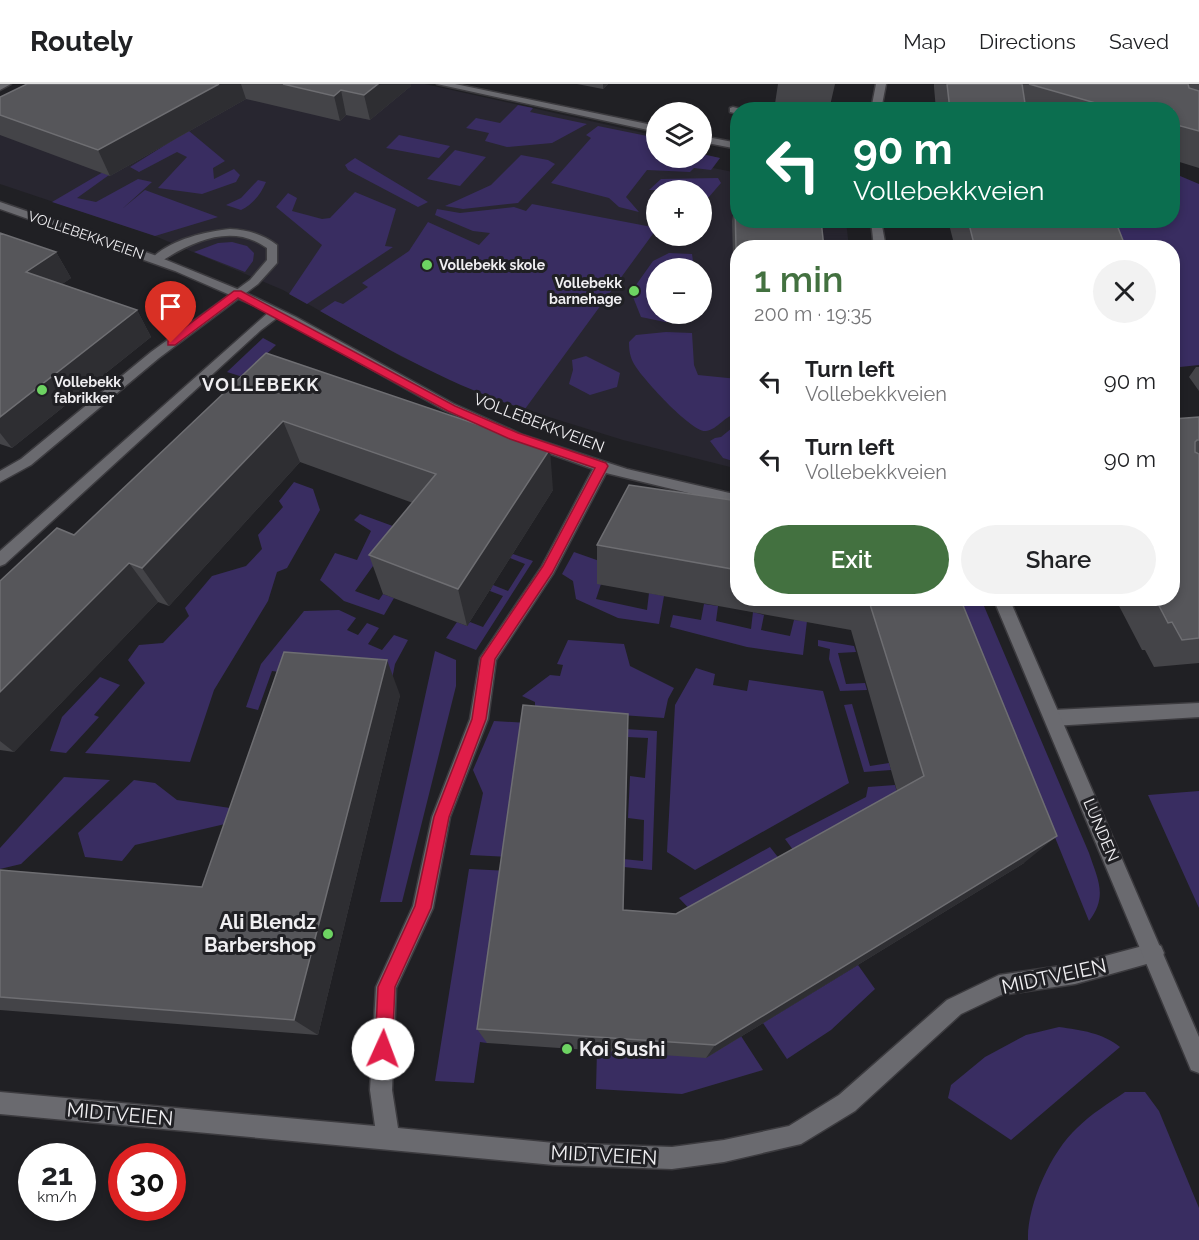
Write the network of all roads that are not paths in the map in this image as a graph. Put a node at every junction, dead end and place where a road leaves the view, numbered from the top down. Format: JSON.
{"nodes":[{"id":1,"x":6,"y":84,"type":"edge"},
{"id":2,"x":442,"y":84,"type":"edge"},
{"id":3,"x":881,"y":84,"type":"edge"},
{"id":4,"x":0,"y":87,"type":"edge"},
{"id":5,"x":878,"y":102,"type":"edge"},
{"id":6,"x":646,"y":127,"type":"edge"},
{"id":7,"x":712,"y":141,"type":"edge"},
{"id":8,"x":730,"y":144,"type":"edge"},
{"id":9,"x":0,"y":205,"type":"edge"},
{"id":10,"x":156,"y":260,"type":"junction"},
{"id":11,"x":238,"y":293,"type":"junction"},
{"id":12,"x":277,"y":312,"type":"junction"},
{"id":13,"x":602,"y":466,"type":"junction"},
{"id":14,"x":0,"y":477,"type":"edge"},
{"id":15,"x":730,"y":498,"type":"edge"},
{"id":16,"x":0,"y":560,"type":"edge"},
{"id":17,"x":1004,"y":606,"type":"edge"},
{"id":18,"x":1199,"y":710,"type":"edge"},
{"id":19,"x":1053,"y":718,"type":"junction"},
{"id":20,"x":1154,"y":953,"type":"junction"},
{"id":21,"x":1199,"y":1062,"type":"edge"},
{"id":22,"x":0,"y":1103,"type":"edge"},
{"id":23,"x":388,"y":1137,"type":"junction"}],
"edges":[{"from":1,"to":4,"type":"street"},
{"from":2,"to":6,"type":"street"},
{"from":3,"to":5,"type":"street"},
{"from":7,"to":8,"type":"street"},
{"from":9,"to":10,"type":"street","name":"VOLLEBEKKVEIEN"},
{"from":10,"to":11,"type":"street","name":"VOLLEBEKKVEIEN"},
{"from":10,"to":11,"type":"street"},
{"from":11,"to":12,"type":"street","name":"VOLLEBEKKVEIEN"},
{"from":11,"to":14,"type":"street"},
{"from":12,"to":13,"type":"street","name":"VOLLEBEKKVEIEN"},
{"from":12,"to":16,"type":"street"},
{"from":13,"to":15,"type":"street","name":"VOLLEBEKKVEIEN"},
{"from":13,"to":23,"type":"street"},
{"from":17,"to":19,"type":"street","name":"LUNDEN"},
{"from":18,"to":19,"type":"street"},
{"from":19,"to":20,"type":"street","name":"LUNDEN"},
{"from":20,"to":21,"type":"street","name":"LUNDEN"},
{"from":20,"to":23,"type":"street","name":"MIDTVEIEN"},
{"from":22,"to":23,"type":"street","name":"MIDTVEIEN"}]}
